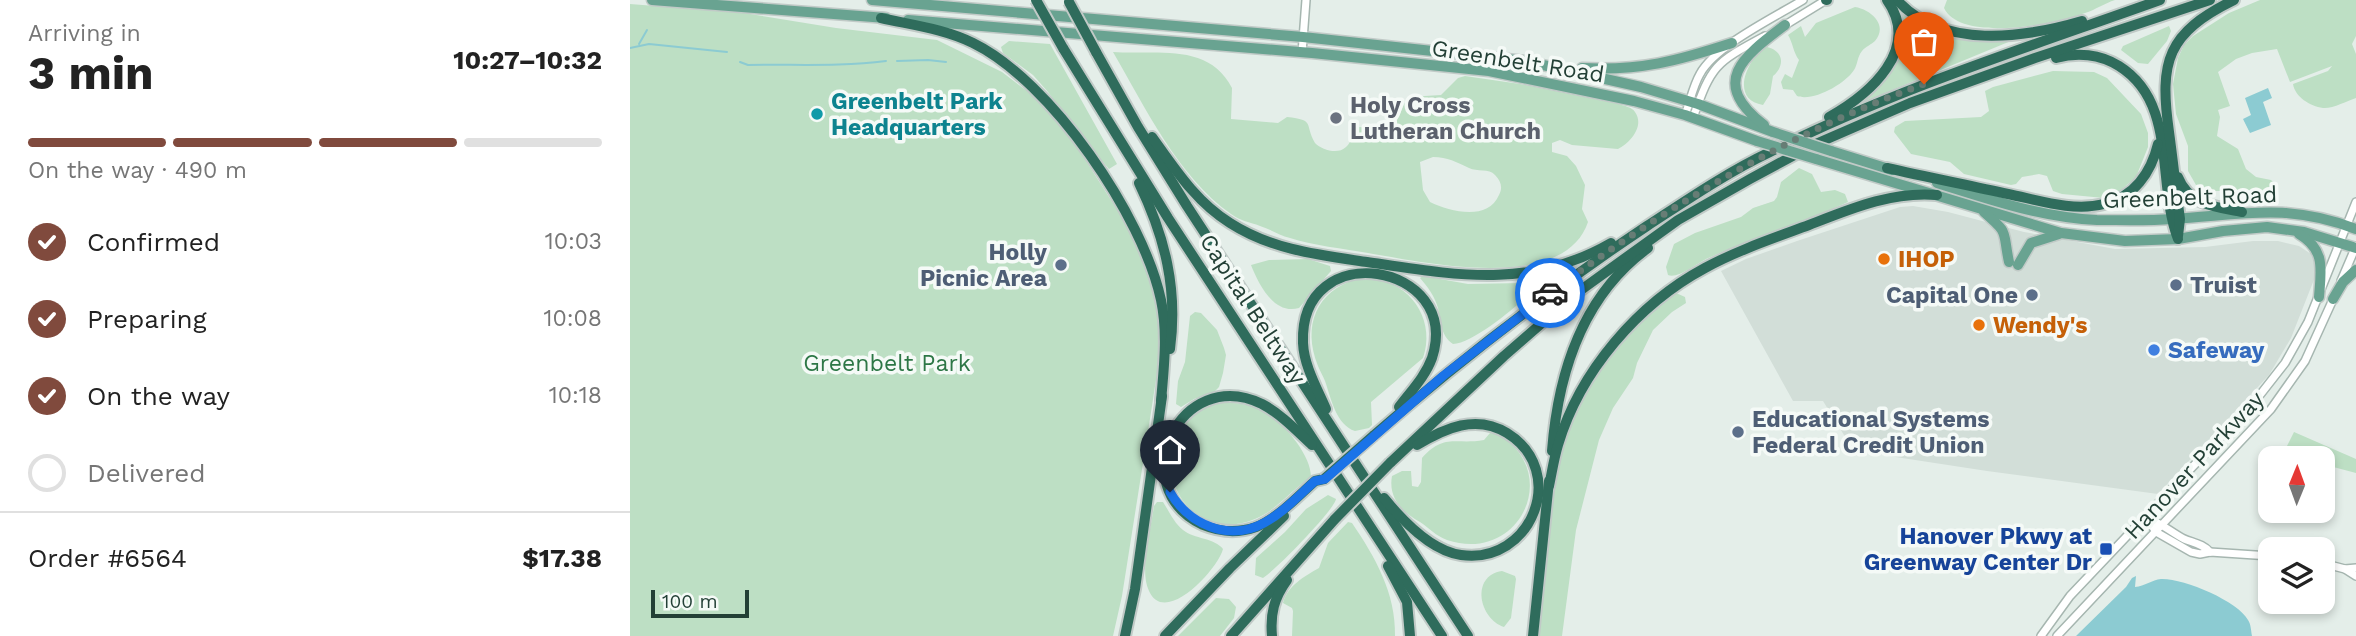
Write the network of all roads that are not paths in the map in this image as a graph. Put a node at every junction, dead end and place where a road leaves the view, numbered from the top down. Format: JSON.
{"nodes":[{"id":1,"x":652,"y":0,"type":"edge"},
{"id":2,"x":872,"y":0,"type":"edge"},
{"id":3,"x":1036,"y":0,"type":"edge"},
{"id":4,"x":1306,"y":0,"type":"edge"},
{"id":5,"x":1803,"y":0,"type":"edge"},
{"id":6,"x":1826,"y":0,"type":"edge"},
{"id":7,"x":2152,"y":0,"type":"edge"},
{"id":8,"x":2160,"y":0,"type":"edge"},
{"id":9,"x":2210,"y":0,"type":"edge"},
{"id":10,"x":2234,"y":0,"type":"edge"},
{"id":11,"x":1068,"y":1,"type":"edge"},
{"id":12,"x":1891,"y":2,"type":"edge"},
{"id":13,"x":881,"y":18,"type":"junction"},
{"id":14,"x":1785,"y":26,"type":"junction"},
{"id":15,"x":1303,"y":37,"type":"junction"},
{"id":16,"x":1732,"y":43,"type":"junction"},
{"id":17,"x":1303,"y":52,"type":"junction"},
{"id":18,"x":1558,"y":67,"type":"junction"},
{"id":19,"x":1112,"y":81,"type":"junction"},
{"id":20,"x":1969,"y":82,"type":"junction"},
{"id":21,"x":1694,"y":103,"type":"junction"},
{"id":22,"x":1689,"y":117,"type":"junction"},
{"id":23,"x":1773,"y":132,"type":"junction"},
{"id":24,"x":2160,"y":134,"type":"junction"},
{"id":25,"x":1116,"y":136,"type":"junction"},
{"id":26,"x":1770,"y":152,"type":"junction"},
{"id":27,"x":2172,"y":152,"type":"junction"},
{"id":28,"x":1886,"y":168,"type":"junction"},
{"id":29,"x":1695,"y":193,"type":"junction"},
{"id":30,"x":1937,"y":195,"type":"junction"},
{"id":31,"x":2356,"y":202,"type":"edge"},
{"id":32,"x":1981,"y":209,"type":"junction"},
{"id":33,"x":1695,"y":212,"type":"junction"},
{"id":34,"x":2242,"y":212,"type":"junction"},
{"id":35,"x":2175,"y":219,"type":"junction"},
{"id":36,"x":2352,"y":227,"type":"edge"},
{"id":37,"x":2293,"y":230,"type":"junction"},
{"id":38,"x":2061,"y":233,"type":"junction"},
{"id":39,"x":2178,"y":239,"type":"junction"},
{"id":40,"x":2341,"y":243,"type":"junction"},
{"id":41,"x":2356,"y":248,"type":"edge"},
{"id":42,"x":2356,"y":270,"type":"edge"},
{"id":43,"x":2319,"y":297,"type":"junction"},
{"id":44,"x":2333,"y":299,"type":"junction"},
{"id":45,"x":1161,"y":401,"type":"junction"},
{"id":46,"x":1377,"y":433,"type":"junction"},
{"id":47,"x":1337,"y":434,"type":"junction"},
{"id":48,"x":1321,"y":453,"type":"junction"},
{"id":49,"x":1402,"y":453,"type":"junction"},
{"id":50,"x":1357,"y":466,"type":"junction"},
{"id":51,"x":1325,"y":479,"type":"junction"},
{"id":52,"x":1549,"y":486,"type":"junction"},
{"id":53,"x":1363,"y":517,"type":"junction"},
{"id":54,"x":2147,"y":518,"type":"junction"},
{"id":55,"x":2164,"y":524,"type":"junction"},
{"id":56,"x":2156,"y":532,"type":"junction"},
{"id":57,"x":2210,"y":552,"type":"junction"},
{"id":58,"x":2258,"y":555,"type":"edge"},
{"id":59,"x":1299,"y":560,"type":"junction"},
{"id":60,"x":2335,"y":566,"type":"edge"},
{"id":61,"x":2356,"y":568,"type":"edge"},
{"id":62,"x":2345,"y":569,"type":"junction"},
{"id":63,"x":2356,"y":576,"type":"edge"},
{"id":64,"x":1125,"y":636,"type":"edge"},
{"id":65,"x":1166,"y":636,"type":"edge"},
{"id":66,"x":1231,"y":636,"type":"edge"},
{"id":67,"x":1272,"y":636,"type":"edge"},
{"id":68,"x":1410,"y":636,"type":"edge"},
{"id":69,"x":1442,"y":636,"type":"edge"},
{"id":70,"x":1468,"y":636,"type":"edge"},
{"id":71,"x":1533,"y":636,"type":"edge"},
{"id":72,"x":2041,"y":636,"type":"edge"},
{"id":73,"x":2057,"y":636,"type":"edge"}],
"edges":[{"from":1,"to":13,"type":"main road","name":"Greenbelt Road"},
{"from":2,"to":15,"type":"main road","name":"Greenbelt Road"},
{"from":3,"to":25,"type":"highway","name":"Capital Beltway","bridge":true},
{"from":4,"to":15,"type":"street"},
{"from":5,"to":16,"type":"street"},
{"from":6,"to":14,"type":"street"},
{"from":7,"to":12,"type":"highway"},
{"from":8,"to":26,"type":"highway"},
{"from":9,"to":20,"type":"highway"},
{"from":10,"to":27,"type":"highway"},
{"from":11,"to":19,"type":"highway","name":"Capital Beltway","bridge":true},
{"from":12,"to":26,"type":"highway"},
{"from":13,"to":17,"type":"main road","name":"Greenbelt Road"},
{"from":13,"to":45,"type":"highway"},
{"from":14,"to":21,"type":"street"},
{"from":14,"to":23,"type":"main road"},
{"from":15,"to":17,"type":"street"},
{"from":15,"to":18,"type":"main road","name":"Greenbelt Road"},
{"from":16,"to":18,"type":"main road"},
{"from":16,"to":21,"type":"street"},
{"from":17,"to":22,"type":"main road","name":"Greenbelt Road"},
{"from":18,"to":21,"type":"main road","name":"Greenbelt Road"},
{"from":19,"to":29,"type":"highway"},
{"from":19,"to":47,"type":"highway","name":"Capital Beltway"},
{"from":20,"to":24,"type":"highway"},
{"from":20,"to":33,"type":"highway"},
{"from":21,"to":22,"type":"street"},
{"from":21,"to":23,"type":"main road","name":"Greenbelt Road"},
{"from":22,"to":30,"type":"main road","name":"Greenbelt Road","bridge":true},
{"from":23,"to":28,"type":"main road","name":"Greenbelt Road","bridge":true},
{"from":24,"to":28,"type":"highway"},
{"from":24,"to":35,"type":"highway"},
{"from":25,"to":45,"type":"highway"},
{"from":25,"to":48,"type":"highway","name":"Capital Beltway"},
{"from":26,"to":29,"type":"highway"},
{"from":27,"to":34,"type":"highway"},
{"from":27,"to":35,"type":"highway"},
{"from":28,"to":35,"type":"main road","name":"Greenbelt Road"},
{"from":29,"to":46,"type":"highway"},
{"from":30,"to":32,"type":"main road","name":"Greenbelt Road"},
{"from":30,"to":52,"type":"highway"},
{"from":31,"to":36,"type":"street","name":"Hanover Parkway"},
{"from":32,"to":38,"type":"main road","name":"Greenbelt Road"},
{"from":32,"to":38,"type":"main road"},
{"from":33,"to":49,"type":"highway"},
{"from":33,"to":52,"type":"highway"},
{"from":34,"to":35,"type":"main road","name":"Greenbelt Road"},
{"from":34,"to":36,"type":"main road","name":"Greenbelt Road"},
{"from":35,"to":39,"type":"highway"},
{"from":36,"to":40,"type":"street","name":"Hanover Parkway"},
{"from":37,"to":39,"type":"main road","name":"Greenbelt Road"},
{"from":37,"to":40,"type":"main road","name":"Greenbelt Road"},
{"from":37,"to":43,"type":"main road"},
{"from":38,"to":39,"type":"main road","name":"Greenbelt Road"},
{"from":40,"to":41,"type":"main road","name":"Greenbelt Road"},
{"from":40,"to":43,"type":"street","name":"Hanover Parkway"},
{"from":41,"to":44,"type":"street","name":"Hanover Parkway"},
{"from":42,"to":44,"type":"main road"},
{"from":43,"to":54,"type":"street","name":"Hanover Parkway"},
{"from":44,"to":55,"type":"street","name":"Hanover Parkway"},
{"from":45,"to":64,"type":"highway"},
{"from":46,"to":47,"type":"highway"},
{"from":46,"to":51,"type":"highway","bridge":true},
{"from":47,"to":50,"type":"highway","name":"Capital Beltway"},
{"from":48,"to":51,"type":"highway"},
{"from":48,"to":53,"type":"highway","name":"Capital Beltway"},
{"from":49,"to":50,"type":"highway"},
{"from":49,"to":59,"type":"highway","bridge":true},
{"from":50,"to":70,"type":"highway","name":"Capital Beltway"},
{"from":51,"to":65,"type":"highway"},
{"from":52,"to":71,"type":"highway"},
{"from":53,"to":68,"type":"highway"},
{"from":53,"to":69,"type":"highway","name":"Capital Beltway"},
{"from":54,"to":55,"type":"street"},
{"from":54,"to":56,"type":"street"},
{"from":54,"to":72,"type":"street","name":"Hanover Parkway"},
{"from":55,"to":56,"type":"street","name":"Hanover Parkway"},
{"from":55,"to":57,"type":"street"},
{"from":56,"to":57,"type":"street"},
{"from":56,"to":73,"type":"street","name":"Hanover Parkway"},
{"from":57,"to":58,"type":"street"},
{"from":59,"to":66,"type":"highway"},
{"from":59,"to":67,"type":"highway"},
{"from":60,"to":62,"type":"street"},
{"from":61,"to":62,"type":"street"},
{"from":62,"to":63,"type":"street"}]}
